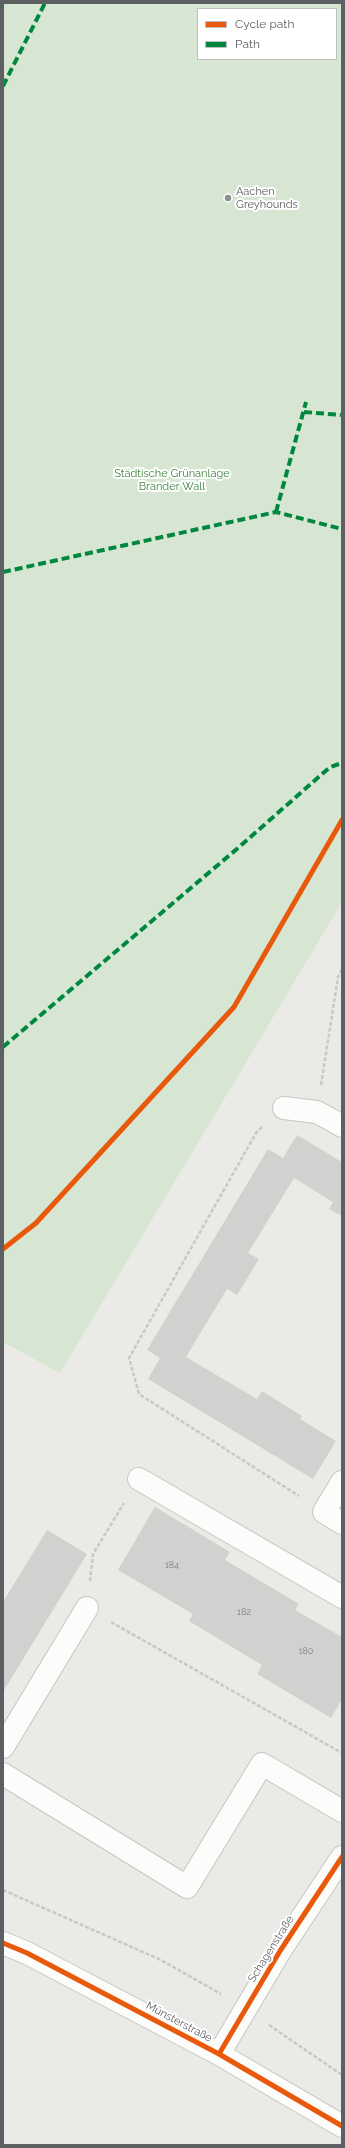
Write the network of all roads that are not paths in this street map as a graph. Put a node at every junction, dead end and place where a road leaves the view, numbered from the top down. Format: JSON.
{"nodes":[{"id":1,"x":284,"y":1108,"type":"road end"},
{"id":2,"x":342,"y":1126,"type":"edge"},
{"id":3,"x":139,"y":1479,"type":"road end"},
{"id":4,"x":342,"y":1482,"type":"edge"},
{"id":5,"x":333,"y":1518,"type":"edge"},
{"id":6,"x":342,"y":1597,"type":"edge"},
{"id":7,"x":87,"y":1608,"type":"road end"},
{"id":8,"x":3,"y":1747,"type":"edge"},
{"id":9,"x":3,"y":1774,"type":"edge"},
{"id":10,"x":342,"y":1811,"type":"edge"},
{"id":11,"x":342,"y":1857,"type":"edge"},
{"id":12,"x":3,"y":1943,"type":"edge"},
{"id":13,"x":219,"y":2054,"type":"junction"},
{"id":14,"x":342,"y":2126,"type":"edge"}],
"edges":[{"from":1,"to":2,"type":"street"},
{"from":3,"to":6,"type":"street"},
{"from":4,"to":5,"type":"street"},
{"from":7,"to":8,"type":"street"},
{"from":9,"to":10,"type":"street"},
{"from":11,"to":13,"type":"street","name":"Schagenstraße"},
{"from":12,"to":13,"type":"street","name":"Münsterstraße"},
{"from":13,"to":14,"type":"street","name":"Münsterstraße"}]}
